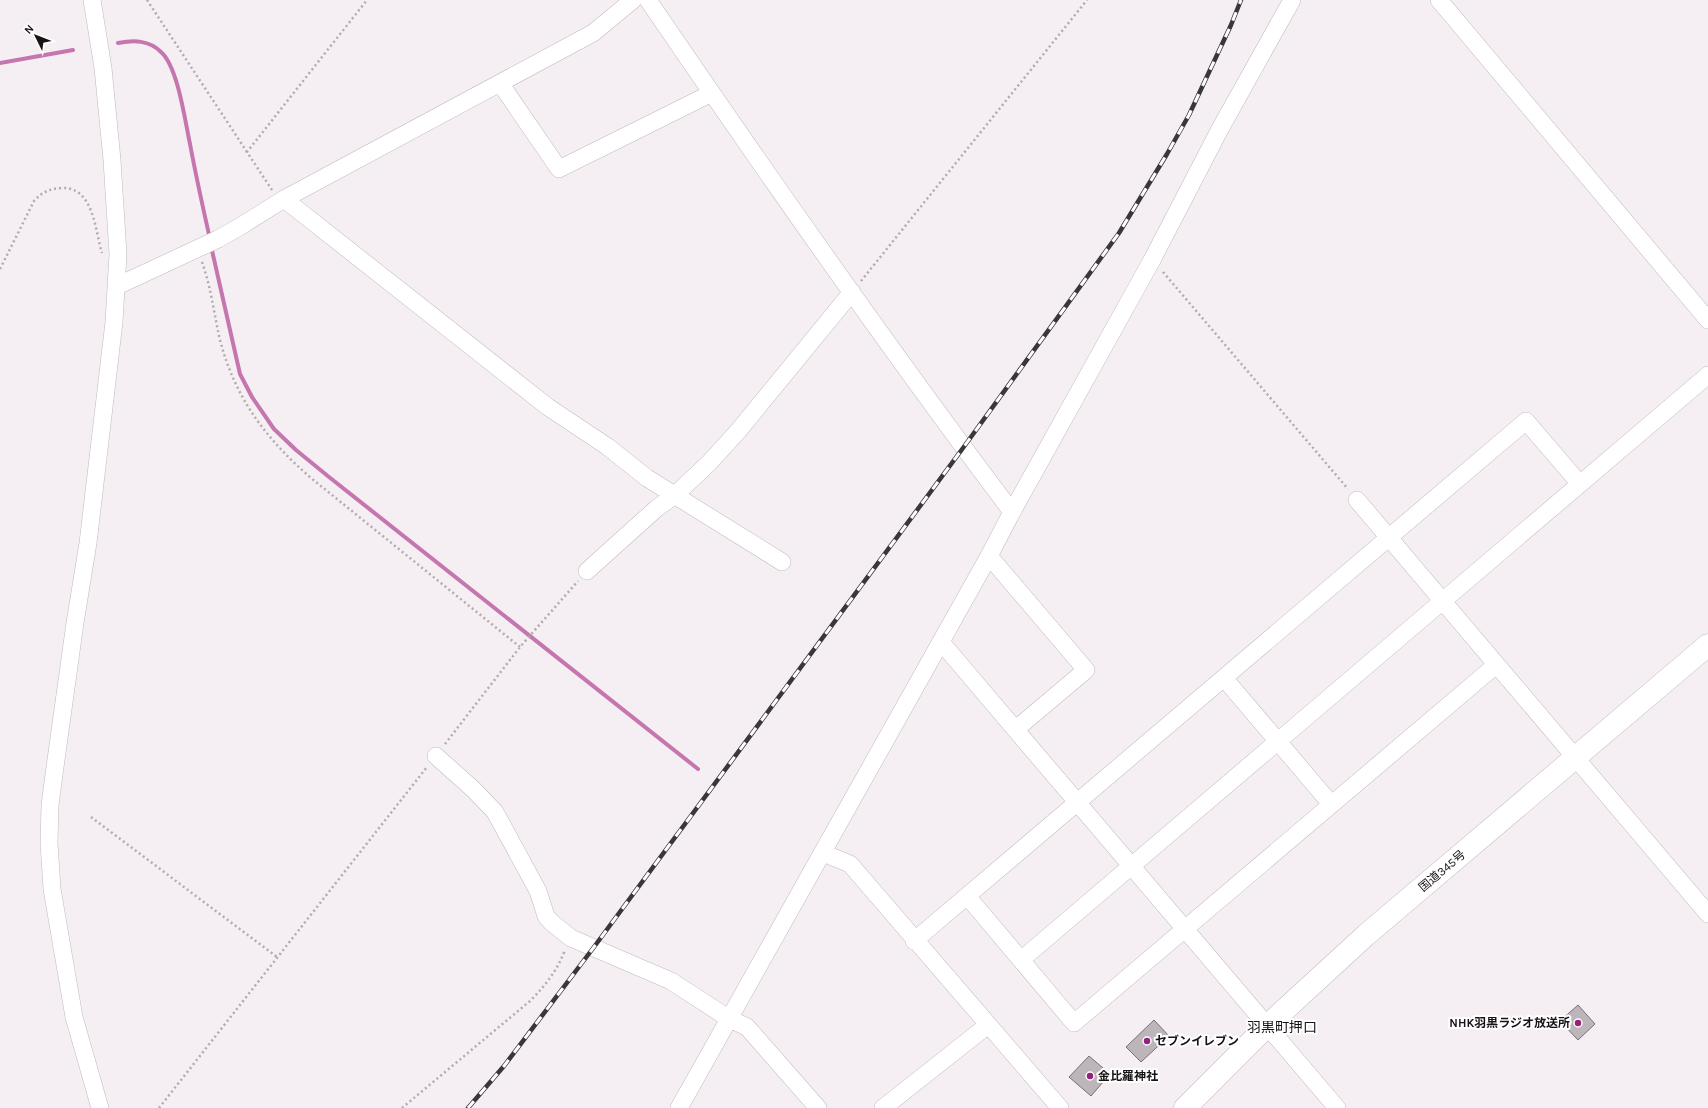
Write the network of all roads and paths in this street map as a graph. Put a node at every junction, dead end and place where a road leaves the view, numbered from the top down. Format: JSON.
{"nodes":[{"id":1,"x":92,"y":0,"type":"edge"},
{"id":2,"x":147,"y":0,"type":"edge"},
{"id":3,"x":367,"y":0,"type":"edge"},
{"id":4,"x":633,"y":0,"type":"edge"},
{"id":5,"x":648,"y":0,"type":"edge"},
{"id":6,"x":1087,"y":0,"type":"edge"},
{"id":7,"x":1292,"y":0,"type":"edge"},
{"id":8,"x":1439,"y":0,"type":"edge"},
{"id":9,"x":500,"y":83,"type":"junction"},
{"id":10,"x":712,"y":93,"type":"junction"},
{"id":11,"x":247,"y":152,"type":"junction"},
{"id":12,"x":282,"y":201,"type":"junction"},
{"id":13,"x":197,"y":249,"type":"junction"},
{"id":14,"x":102,"y":255,"type":"dead end"},
{"id":15,"x":1152,"y":260,"type":"junction"},
{"id":16,"x":0,"y":269,"type":"edge"},
{"id":17,"x":117,"y":286,"type":"junction"},
{"id":18,"x":852,"y":292,"type":"junction"},
{"id":19,"x":1708,"y":320,"type":"edge"},
{"id":20,"x":1708,"y":375,"type":"edge"},
{"id":21,"x":1580,"y":484,"type":"junction"},
{"id":22,"x":674,"y":496,"type":"junction"},
{"id":23,"x":1357,"y":500,"type":"joint"},
{"id":24,"x":1012,"y":512,"type":"junction"},
{"id":25,"x":1388,"y":538,"type":"junction"},
{"id":26,"x":989,"y":556,"type":"junction"},
{"id":27,"x":782,"y":562,"type":"dead end"},
{"id":28,"x":587,"y":570,"type":"joint"},
{"id":29,"x":1442,"y":601,"type":"junction"},
{"id":30,"x":941,"y":642,"type":"junction"},
{"id":31,"x":1708,"y":645,"type":"edge"},
{"id":32,"x":520,"y":647,"type":"junction"},
{"id":33,"x":1496,"y":664,"type":"junction"},
{"id":34,"x":1224,"y":678,"type":"junction"},
{"id":35,"x":1016,"y":729,"type":"junction"},
{"id":36,"x":1277,"y":741,"type":"junction"},
{"id":37,"x":436,"y":756,"type":"junction"},
{"id":38,"x":1575,"y":758,"type":"junction"},
{"id":39,"x":1077,"y":802,"type":"junction"},
{"id":40,"x":1331,"y":804,"type":"junction"},
{"id":41,"x":92,"y":817,"type":"dead end"},
{"id":42,"x":823,"y":853,"type":"junction"},
{"id":43,"x":1131,"y":865,"type":"junction"},
{"id":44,"x":967,"y":896,"type":"junction"},
{"id":45,"x":1708,"y":914,"type":"edge"},
{"id":46,"x":1185,"y":929,"type":"junction"},
{"id":47,"x":570,"y":938,"type":"junction"},
{"id":48,"x":914,"y":941,"type":"junction"},
{"id":49,"x":277,"y":957,"type":"junction"},
{"id":50,"x":1021,"y":960,"type":"junction"},
{"id":51,"x":728,"y":1018,"type":"junction"},
{"id":52,"x":988,"y":1024,"type":"junction"},
{"id":53,"x":1267,"y":1026,"type":"junction"},
{"id":54,"x":100,"y":1108,"type":"edge"},
{"id":55,"x":159,"y":1108,"type":"edge"},
{"id":56,"x":402,"y":1108,"type":"edge"},
{"id":57,"x":679,"y":1108,"type":"edge"},
{"id":58,"x":818,"y":1108,"type":"edge"},
{"id":59,"x":883,"y":1108,"type":"edge"},
{"id":60,"x":1060,"y":1108,"type":"edge"},
{"id":61,"x":1185,"y":1108,"type":"edge"},
{"id":62,"x":1337,"y":1108,"type":"edge"}],
"edges":[{"from":1,"to":17,"type":"street"},
{"from":2,"to":11,"type":"path"},
{"from":3,"to":11,"type":"path"},
{"from":4,"to":9,"type":"street"},
{"from":5,"to":10,"type":"street"},
{"from":6,"to":18,"type":"path"},
{"from":7,"to":15,"type":"street"},
{"from":8,"to":19,"type":"street"},
{"from":9,"to":10,"type":"street"},
{"from":9,"to":12,"type":"street"},
{"from":10,"to":18,"type":"street"},
{"from":11,"to":12,"type":"path"},
{"from":12,"to":13,"type":"street"},
{"from":12,"to":22,"type":"street"},
{"from":13,"to":17,"type":"street"},
{"from":13,"to":32,"type":"path"},
{"from":14,"to":16,"type":"path"},
{"from":15,"to":23,"type":"path"},
{"from":15,"to":24,"type":"street"},
{"from":17,"to":54,"type":"street"},
{"from":18,"to":22,"type":"street"},
{"from":18,"to":24,"type":"street"},
{"from":20,"to":21,"type":"street"},
{"from":21,"to":25,"type":"street"},
{"from":21,"to":29,"type":"street"},
{"from":22,"to":27,"type":"street"},
{"from":22,"to":28,"type":"street"},
{"from":23,"to":25,"type":"street"},
{"from":24,"to":26,"type":"street"},
{"from":25,"to":29,"type":"street"},
{"from":25,"to":34,"type":"street"},
{"from":26,"to":30,"type":"street"},
{"from":26,"to":35,"type":"street"},
{"from":28,"to":32,"type":"path"},
{"from":29,"to":33,"type":"street"},
{"from":29,"to":36,"type":"street"},
{"from":30,"to":35,"type":"street"},
{"from":30,"to":42,"type":"street"},
{"from":31,"to":38,"type":"highway","name":"国道345号"},
{"from":32,"to":37,"type":"path"},
{"from":33,"to":38,"type":"street"},
{"from":33,"to":40,"type":"street"},
{"from":34,"to":36,"type":"street"},
{"from":34,"to":39,"type":"street"},
{"from":35,"to":39,"type":"street"},
{"from":36,"to":40,"type":"street"},
{"from":36,"to":43,"type":"street"},
{"from":37,"to":47,"type":"street"},
{"from":37,"to":49,"type":"path"},
{"from":38,"to":45,"type":"street"},
{"from":38,"to":53,"type":"highway","name":"国道345号"},
{"from":39,"to":43,"type":"street"},
{"from":39,"to":44,"type":"street"},
{"from":40,"to":46,"type":"street"},
{"from":41,"to":49,"type":"path"},
{"from":42,"to":48,"type":"street"},
{"from":42,"to":51,"type":"street"},
{"from":43,"to":46,"type":"street"},
{"from":43,"to":50,"type":"street"},
{"from":44,"to":48,"type":"street"},
{"from":44,"to":50,"type":"street"},
{"from":46,"to":50,"type":"street"},
{"from":46,"to":53,"type":"street"},
{"from":47,"to":51,"type":"street"},
{"from":47,"to":56,"type":"path"},
{"from":48,"to":52,"type":"street"},
{"from":49,"to":55,"type":"path"},
{"from":51,"to":57,"type":"street"},
{"from":51,"to":58,"type":"street"},
{"from":52,"to":59,"type":"street"},
{"from":52,"to":60,"type":"street"},
{"from":53,"to":61,"type":"highway","name":"国道345号"},
{"from":53,"to":62,"type":"street"}]}
